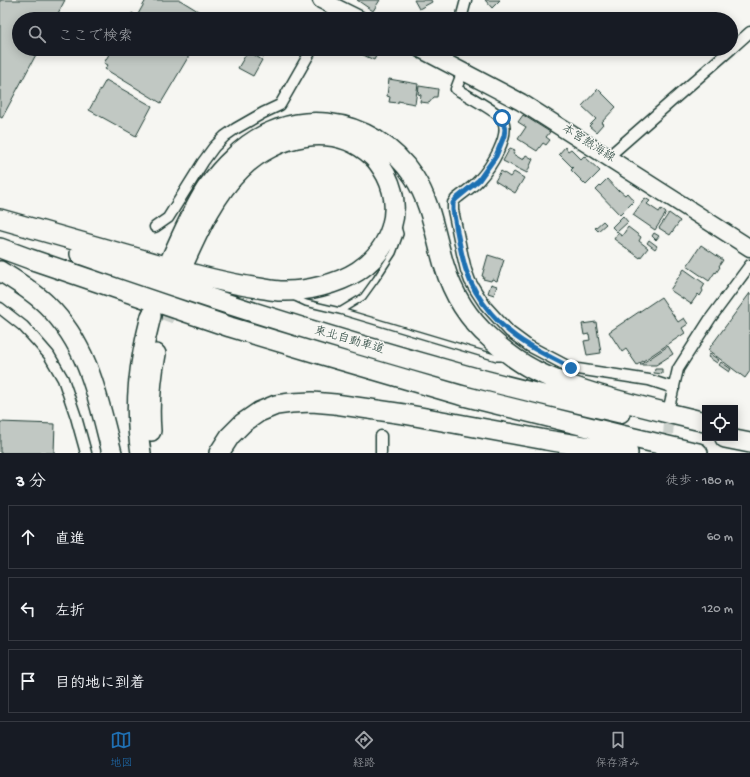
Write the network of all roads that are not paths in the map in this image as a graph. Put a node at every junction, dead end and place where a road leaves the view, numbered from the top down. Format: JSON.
{"nodes":[{"id":1,"x":466,"y":0,"type":"edge"},
{"id":2,"x":330,"y":6,"type":"edge"},
{"id":3,"x":343,"y":12,"type":"edge"},
{"id":4,"x":462,"y":12,"type":"edge"},
{"id":5,"x":750,"y":32,"type":"edge"},
{"id":6,"x":738,"y":43,"type":"edge"},
{"id":7,"x":308,"y":56,"type":"edge"},
{"id":8,"x":448,"y":56,"type":"edge"},
{"id":9,"x":723,"y":56,"type":"edge"},
{"id":10,"x":463,"y":71,"type":"junction"},
{"id":11,"x":608,"y":157,"type":"junction"},
{"id":12,"x":394,"y":212,"type":"junction"},
{"id":13,"x":0,"y":219,"type":"edge"},
{"id":14,"x":0,"y":225,"type":"edge"},
{"id":15,"x":155,"y":227,"type":"dead end"},
{"id":16,"x":0,"y":248,"type":"edge"},
{"id":17,"x":750,"y":248,"type":"edge"},
{"id":18,"x":750,"y":265,"type":"edge"},
{"id":19,"x":0,"y":270,"type":"edge"},
{"id":20,"x":282,"y":292,"type":"junction"},
{"id":21,"x":0,"y":308,"type":"edge"},
{"id":22,"x":340,"y":311,"type":"junction"},
{"id":23,"x":514,"y":358,"type":"junction"},
{"id":24,"x":674,"y":388,"type":"junction"},
{"id":25,"x":670,"y":403,"type":"tunnel mouth"},
{"id":26,"x":702,"y":421,"type":"edge"},
{"id":27,"x":738,"y":430,"type":"edge"},
{"id":28,"x":702,"y":432,"type":"edge"},
{"id":29,"x":750,"y":432,"type":"edge"},
{"id":30,"x":381,"y":436,"type":"dead end"},
{"id":31,"x":738,"y":441,"type":"edge"},
{"id":32,"x":750,"y":443,"type":"edge"},
{"id":33,"x":86,"y":453,"type":"edge"},
{"id":34,"x":112,"y":453,"type":"edge"},
{"id":35,"x":141,"y":453,"type":"edge"},
{"id":36,"x":154,"y":453,"type":"edge"},
{"id":37,"x":219,"y":453,"type":"edge"},
{"id":38,"x":381,"y":453,"type":"edge"},
{"id":39,"x":628,"y":453,"type":"edge"},
{"id":40,"x":698,"y":453,"type":"edge"}],
"edges":[{"from":1,"to":4,"type":"street"},
{"from":2,"to":3,"type":"main road"},
{"from":5,"to":6,"type":"street"},
{"from":7,"to":15,"type":"street"},
{"from":8,"to":10,"type":"main road","name":"本宮熱海線"},
{"from":9,"to":11,"type":"street"},
{"from":10,"to":11,"type":"main road","name":"本宮熱海線"},
{"from":10,"to":24,"type":"street"},
{"from":11,"to":17,"type":"main road","name":"本宮熱海線"},
{"from":12,"to":20,"type":"highway"},
{"from":12,"to":22,"type":"lane"},
{"from":12,"to":23,"type":"highway"},
{"from":13,"to":20,"type":"highway"},
{"from":14,"to":28,"type":"highway","name":"東北自動車道"},
{"from":16,"to":40,"type":"highway","name":"東北自動車道"},
{"from":18,"to":24,"type":"street"},
{"from":19,"to":34,"type":"highway"},
{"from":20,"to":22,"type":"lane"},
{"from":21,"to":33,"type":"street"},
{"from":22,"to":23,"type":"lane"},
{"from":23,"to":26,"type":"highway"},
{"from":24,"to":25,"type":"street"},
{"from":27,"to":29,"type":"highway"},
{"from":30,"to":38,"type":"street"},
{"from":31,"to":32,"type":"highway"},
{"from":35,"to":36,"type":"highway"},
{"from":37,"to":39,"type":"highway"}]}
